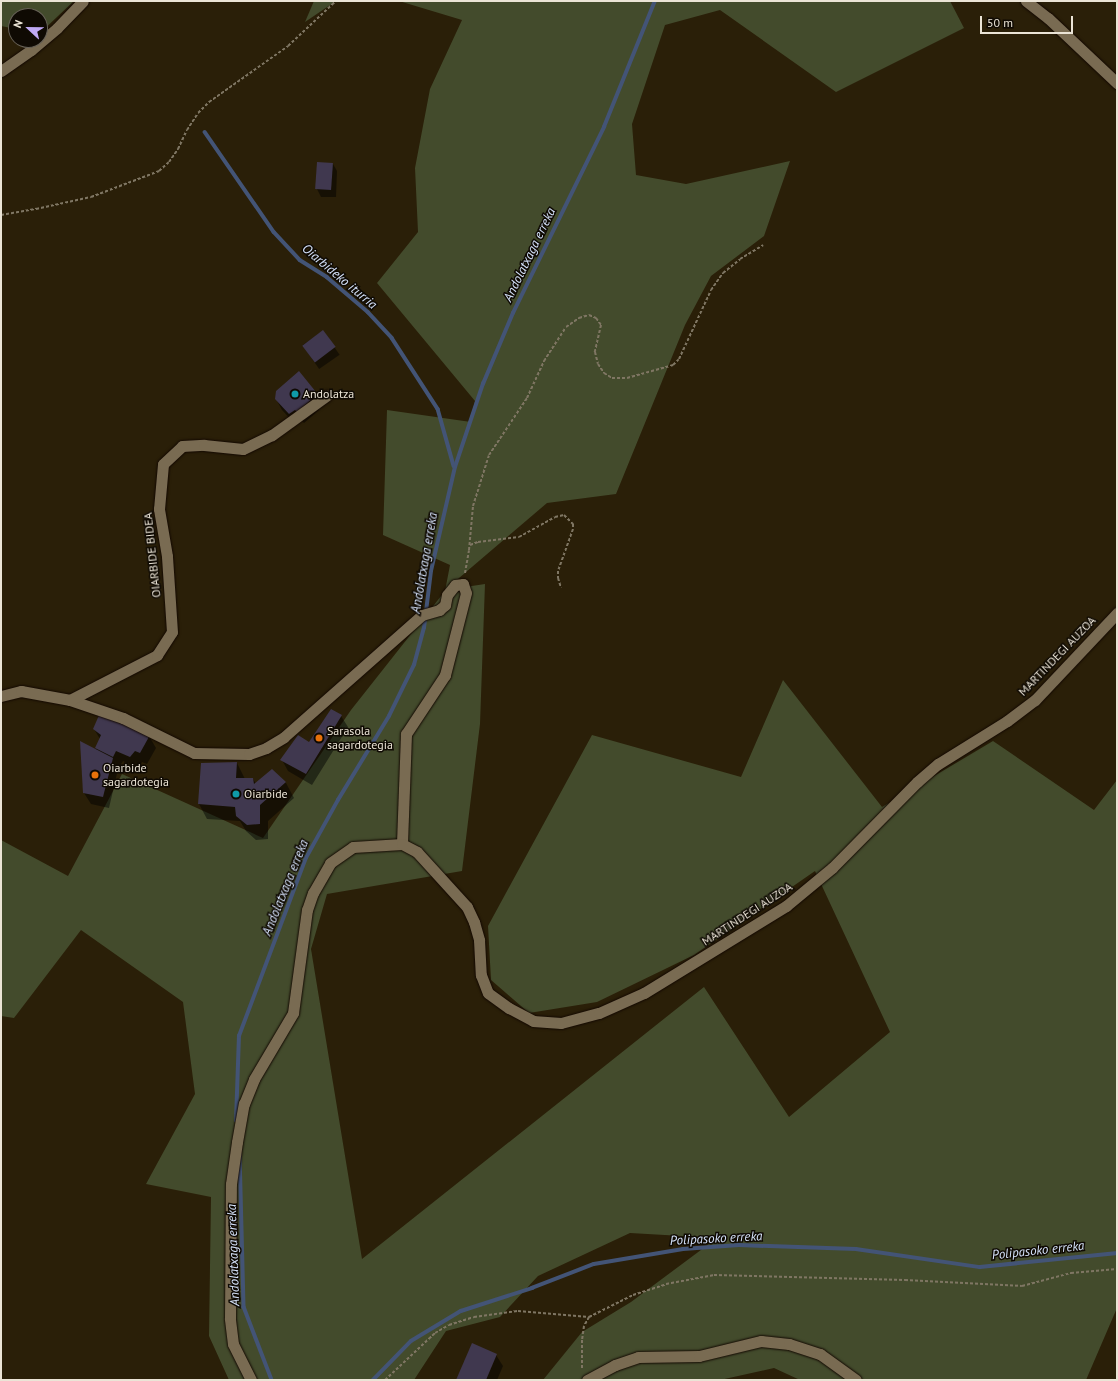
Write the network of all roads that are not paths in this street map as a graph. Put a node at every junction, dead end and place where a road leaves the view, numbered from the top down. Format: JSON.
{"nodes":[{"id":1,"x":83,"y":1,"type":"edge"},
{"id":2,"x":1026,"y":1,"type":"edge"},
{"id":3,"x":1,"y":71,"type":"edge"},
{"id":4,"x":1117,"y":83,"type":"edge"},
{"id":5,"x":326,"y":396,"type":"dead end"},
{"id":6,"x":1117,"y":613,"type":"edge"},
{"id":7,"x":1,"y":696,"type":"edge"},
{"id":8,"x":70,"y":700,"type":"junction"},
{"id":9,"x":402,"y":844,"type":"junction"},
{"id":10,"x":585,"y":1377,"type":"edge"},
{"id":11,"x":252,"y":1380,"type":"edge"},
{"id":12,"x":856,"y":1380,"type":"edge"}],
"edges":[{"from":1,"to":3,"type":"street"},
{"from":2,"to":4,"type":"street"},
{"from":5,"to":8,"type":"street","name":"OIARBIDE BIDEA"},
{"from":6,"to":9,"type":"street","name":"MARTINDEGI AUZOA"},
{"from":7,"to":8,"type":"street"},
{"from":8,"to":9,"type":"street"},
{"from":9,"to":11,"type":"street"},
{"from":10,"to":12,"type":"street"}]}
